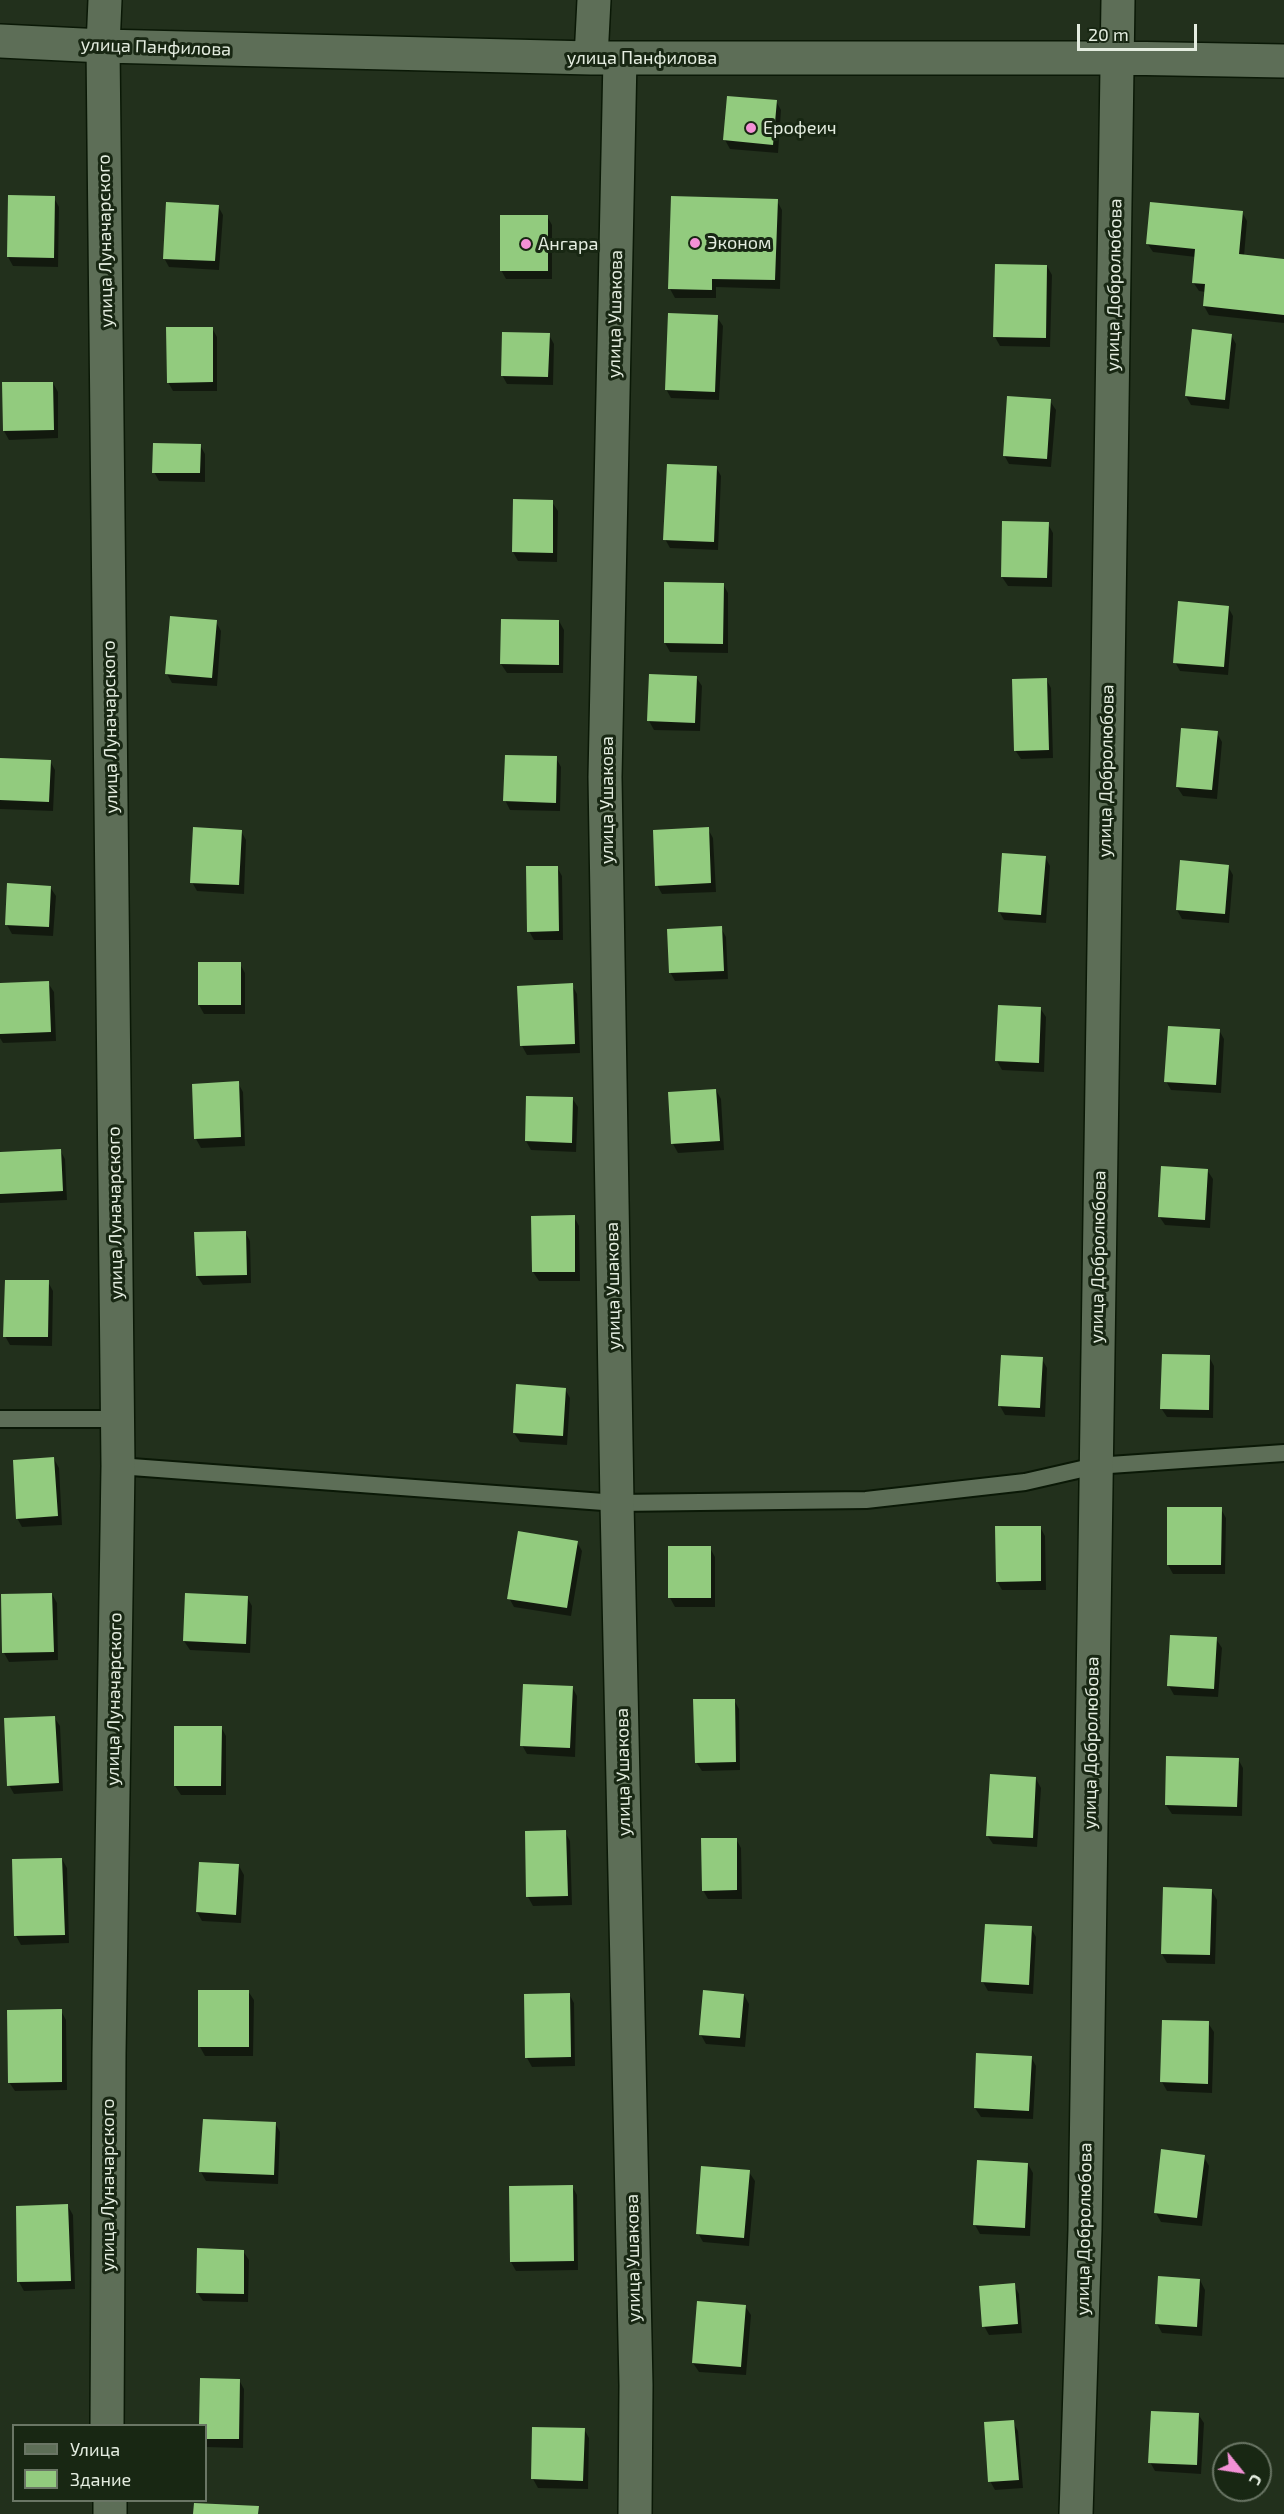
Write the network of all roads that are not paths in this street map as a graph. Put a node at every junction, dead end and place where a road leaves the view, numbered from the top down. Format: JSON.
{"nodes":[{"id":1,"x":105,"y":0,"type":"edge"},
{"id":2,"x":594,"y":0,"type":"edge"},
{"id":3,"x":1118,"y":0,"type":"edge"},
{"id":4,"x":0,"y":40,"type":"edge"},
{"id":5,"x":103,"y":46,"type":"junction"},
{"id":6,"x":605,"y":58,"type":"junction"},
{"id":7,"x":1118,"y":58,"type":"junction"},
{"id":8,"x":1284,"y":61,"type":"edge"},
{"id":9,"x":0,"y":1419,"type":"edge"},
{"id":10,"x":118,"y":1419,"type":"junction"},
{"id":11,"x":1284,"y":1454,"type":"edge"},
{"id":12,"x":118,"y":1466,"type":"junction"},
{"id":13,"x":1095,"y":1467,"type":"junction"},
{"id":14,"x":617,"y":1503,"type":"junction"},
{"id":15,"x":107,"y":2424,"type":"edge"},
{"id":16,"x":635,"y":2514,"type":"edge"},
{"id":17,"x":1076,"y":2514,"type":"edge"}],
"edges":[{"from":1,"to":5,"type":"street","name":"улица Луначарского"},
{"from":2,"to":6,"type":"street","name":"улица Ушакова"},
{"from":3,"to":7,"type":"street","name":"улица Добролюбова"},
{"from":4,"to":5,"type":"street","name":"улица Панфилова"},
{"from":5,"to":6,"type":"street","name":"улица Панфилова"},
{"from":5,"to":10,"type":"street","name":"улица Луначарского"},
{"from":6,"to":7,"type":"street","name":"улица Панфилова"},
{"from":6,"to":14,"type":"street","name":"улица Ушакова"},
{"from":7,"to":8,"type":"street","name":"улица Панфилова"},
{"from":7,"to":13,"type":"street","name":"улица Добролюбова"},
{"from":9,"to":10,"type":"lane"},
{"from":10,"to":12,"type":"street","name":"улица Луначарского"},
{"from":11,"to":13,"type":"lane"},
{"from":12,"to":14,"type":"lane"},
{"from":12,"to":15,"type":"street","name":"улица Луначарского"},
{"from":13,"to":14,"type":"lane"},
{"from":13,"to":17,"type":"street","name":"улица Добролюбова"},
{"from":14,"to":16,"type":"street","name":"улица Ушакова"}]}
